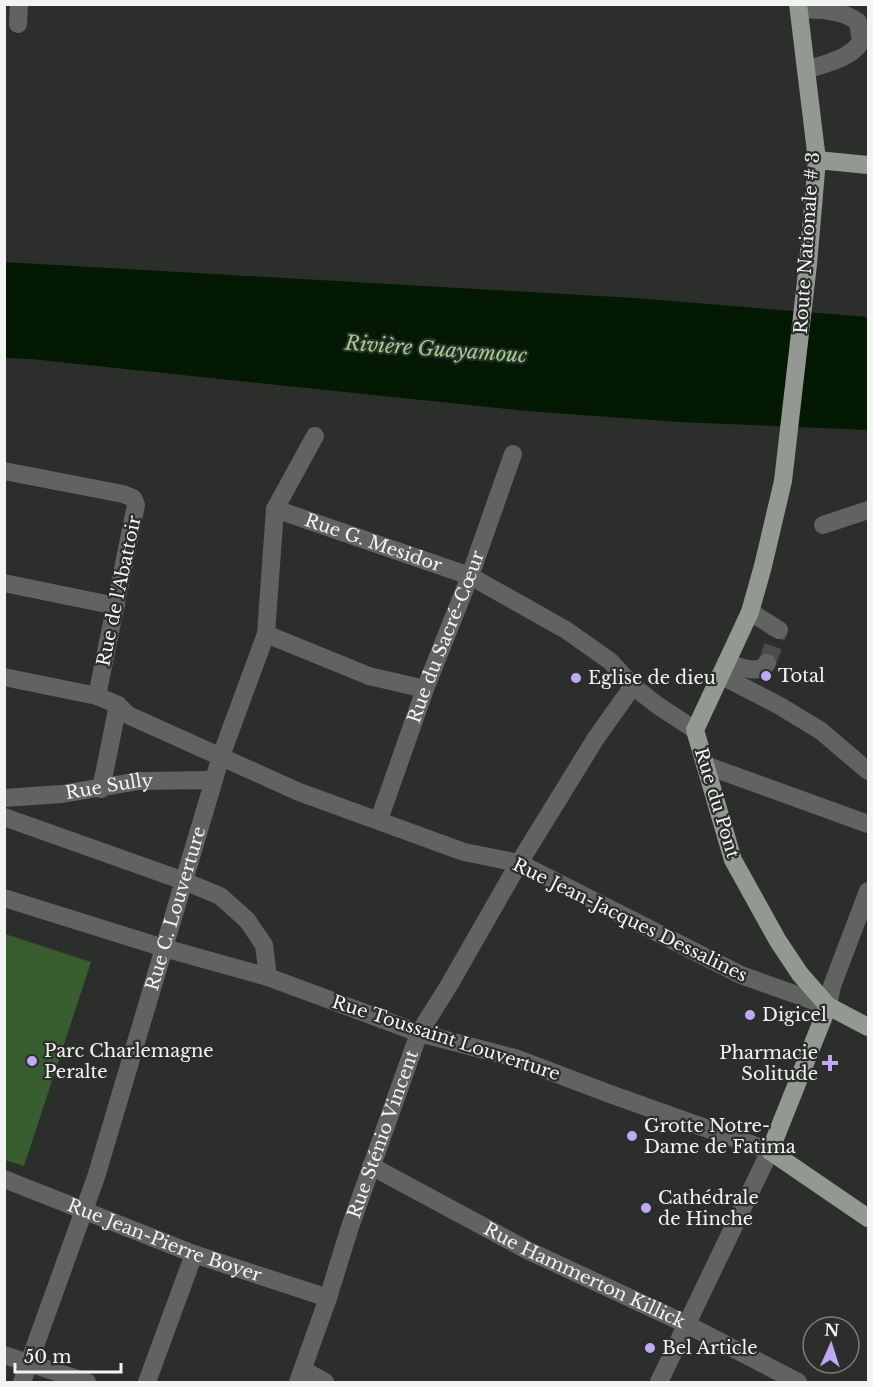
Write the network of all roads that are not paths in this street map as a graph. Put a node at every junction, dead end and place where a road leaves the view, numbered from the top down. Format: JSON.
{"nodes":[{"id":1,"x":20,"y":4,"type":"edge"},
{"id":2,"x":807,"y":7,"type":"edge"},
{"id":3,"x":18,"y":24,"type":"dead end"},
{"id":4,"x":806,"y":70,"type":"junction"},
{"id":5,"x":817,"y":160,"type":"junction"},
{"id":6,"x":868,"y":165,"type":"edge"},
{"id":7,"x":315,"y":436,"type":"dead end"},
{"id":8,"x":513,"y":454,"type":"dead end"},
{"id":9,"x":4,"y":471,"type":"edge"},
{"id":10,"x":783,"y":481,"type":"joint"},
{"id":11,"x":275,"y":509,"type":"junction"},
{"id":12,"x":868,"y":510,"type":"edge"},
{"id":13,"x":823,"y":525,"type":"dead end"},
{"id":14,"x":470,"y":576,"type":"junction"},
{"id":15,"x":4,"y":583,"type":"edge"},
{"id":16,"x":116,"y":606,"type":"junction"},
{"id":17,"x":750,"y":612,"type":"junction"},
{"id":18,"x":779,"y":630,"type":"dead end"},
{"id":19,"x":266,"y":634,"type":"junction"},
{"id":20,"x":767,"y":663,"type":"dead end"},
{"id":21,"x":723,"y":669,"type":"junction"},
{"id":22,"x":4,"y":677,"type":"edge"},
{"id":23,"x":633,"y":686,"type":"junction"},
{"id":24,"x":425,"y":689,"type":"junction"},
{"id":25,"x":98,"y":696,"type":"junction"},
{"id":26,"x":118,"y":705,"type":"junction"},
{"id":27,"x":695,"y":730,"type":"junction"},
{"id":28,"x":221,"y":756,"type":"junction"},
{"id":29,"x":705,"y":765,"type":"junction"},
{"id":30,"x":868,"y":771,"type":"edge"},
{"id":31,"x":214,"y":780,"type":"junction"},
{"id":32,"x":101,"y":789,"type":"junction"},
{"id":33,"x":4,"y":798,"type":"edge"},
{"id":34,"x":4,"y":817,"type":"edge"},
{"id":35,"x":379,"y":820,"type":"junction"},
{"id":36,"x":868,"y":824,"type":"edge"},
{"id":37,"x":519,"y":863,"type":"junction"},
{"id":38,"x":184,"y":881,"type":"junction"},
{"id":39,"x":868,"y":891,"type":"edge"},
{"id":40,"x":4,"y":898,"type":"edge"},
{"id":41,"x":164,"y":948,"type":"junction"},
{"id":42,"x":268,"y":977,"type":"junction"},
{"id":43,"x":828,"y":1006,"type":"junction"},
{"id":44,"x":868,"y":1027,"type":"edge"},
{"id":45,"x":419,"y":1033,"type":"junction"},
{"id":46,"x":770,"y":1150,"type":"junction"},
{"id":47,"x":371,"y":1166,"type":"junction"},
{"id":48,"x":4,"y":1179,"type":"edge"},
{"id":49,"x":85,"y":1210,"type":"junction"},
{"id":50,"x":868,"y":1218,"type":"edge"},
{"id":51,"x":194,"y":1254,"type":"junction"},
{"id":52,"x":328,"y":1299,"type":"junction"},
{"id":53,"x":686,"y":1324,"type":"junction"},
{"id":54,"x":4,"y":1355,"type":"edge"},
{"id":55,"x":29,"y":1363,"type":"junction"},
{"id":56,"x":301,"y":1376,"type":"edge"},
{"id":57,"x":22,"y":1383,"type":"edge"},
{"id":58,"x":87,"y":1383,"type":"edge"},
{"id":59,"x":147,"y":1383,"type":"edge"},
{"id":60,"x":325,"y":1383,"type":"edge"},
{"id":61,"x":659,"y":1383,"type":"edge"},
{"id":62,"x":798,"y":1383,"type":"edge"}],
"edges":[{"from":1,"to":3,"type":"street"},
{"from":2,"to":4,"type":"main road","name":"Route Nationale # 3"},
{"from":2,"to":4,"type":"street"},
{"from":4,"to":5,"type":"main road","name":"Route Nationale # 3"},
{"from":5,"to":6,"type":"main road"},
{"from":5,"to":10,"type":"main road","name":"Route Nationale # 3"},
{"from":7,"to":11,"type":"street","name":"Rue C. Louverture"},
{"from":8,"to":14,"type":"street","name":"Rue du Sacré-Cœur"},
{"from":9,"to":16,"type":"street","name":"Rue de l'Abattoir"},
{"from":10,"to":17,"type":"main road","name":"Rue du Pont"},
{"from":11,"to":14,"type":"street","name":"Rue G. Mesidor"},
{"from":11,"to":19,"type":"street","name":"Rue C. Louverture"},
{"from":12,"to":13,"type":"street"},
{"from":14,"to":23,"type":"street","name":"Rue G. Mesidor"},
{"from":14,"to":24,"type":"street","name":"Rue du Sacré-Cœur"},
{"from":15,"to":16,"type":"street"},
{"from":16,"to":25,"type":"street","name":"Rue de l'Abattoir"},
{"from":17,"to":18,"type":"street"},
{"from":17,"to":21,"type":"main road","name":"Rue du Pont"},
{"from":19,"to":24,"type":"street"},
{"from":19,"to":28,"type":"street","name":"Rue C. Louverture"},
{"from":20,"to":21,"type":"street"},
{"from":21,"to":27,"type":"main road","name":"Rue du Pont"},
{"from":21,"to":30,"type":"street"},
{"from":22,"to":25,"type":"street","name":"Rue Jean-Jacques Dessalines"},
{"from":23,"to":27,"type":"street","name":"Rue G. Mesidor"},
{"from":23,"to":37,"type":"street","name":"Rue Sténio Vincent"},
{"from":24,"to":35,"type":"street","name":"Rue du Sacré-Cœur"},
{"from":25,"to":26,"type":"street","name":"Rue Jean-Jacques Dessalines"},
{"from":26,"to":28,"type":"street","name":"Rue Jean-Jacques Dessalines"},
{"from":26,"to":32,"type":"street"},
{"from":27,"to":29,"type":"main road","name":"Rue du Pont"},
{"from":28,"to":31,"type":"street","name":"Rue C. Louverture"},
{"from":28,"to":35,"type":"street","name":"Rue Jean-Jacques Dessalines"},
{"from":29,"to":36,"type":"street"},
{"from":29,"to":43,"type":"main road","name":"Rue du Pont"},
{"from":31,"to":32,"type":"street","name":"Rue Sully"},
{"from":31,"to":38,"type":"street","name":"Rue C. Louverture"},
{"from":32,"to":33,"type":"street","name":"Rue Sully"},
{"from":34,"to":38,"type":"street"},
{"from":35,"to":37,"type":"street","name":"Rue Jean-Jacques Dessalines"},
{"from":37,"to":43,"type":"street","name":"Rue Jean-Jacques Dessalines"},
{"from":37,"to":45,"type":"street","name":"Rue Sténio Vincent"},
{"from":38,"to":41,"type":"street","name":"Rue C. Louverture"},
{"from":38,"to":42,"type":"street"},
{"from":39,"to":43,"type":"street"},
{"from":40,"to":41,"type":"street","name":"Rue Toussaint Louverture"},
{"from":41,"to":42,"type":"street","name":"Rue Toussaint Louverture"},
{"from":41,"to":49,"type":"street","name":"Rue C. Louverture"},
{"from":42,"to":45,"type":"street","name":"Rue Toussaint Louverture"},
{"from":43,"to":44,"type":"main road","name":"Rue Jean-Jacques Dessalines"},
{"from":43,"to":46,"type":"main road"},
{"from":45,"to":46,"type":"street","name":"Rue Toussaint Louverture"},
{"from":45,"to":47,"type":"street","name":"Rue Sténio Vincent"},
{"from":46,"to":50,"type":"main road","name":"Rue Toussaint Louverture"},
{"from":46,"to":53,"type":"street"},
{"from":47,"to":52,"type":"street","name":"Rue Sténio Vincent"},
{"from":47,"to":53,"type":"street","name":"Rue Hammerton Killick"},
{"from":48,"to":49,"type":"street","name":"Rue Jean-Pierre Boyer"},
{"from":49,"to":51,"type":"street","name":"Rue Jean-Pierre Boyer"},
{"from":49,"to":55,"type":"street","name":"Rue C. Louverture"},
{"from":51,"to":52,"type":"street","name":"Rue Jean-Pierre Boyer"},
{"from":51,"to":59,"type":"street"},
{"from":52,"to":56,"type":"street","name":"Rue Sténio Vincent"},
{"from":53,"to":61,"type":"street"},
{"from":53,"to":62,"type":"street","name":"Rue Hammerton Killick"},
{"from":54,"to":55,"type":"street"},
{"from":55,"to":57,"type":"street","name":"Rue C. Louverture"},
{"from":55,"to":58,"type":"street"},
{"from":56,"to":60,"type":"street"}]}
